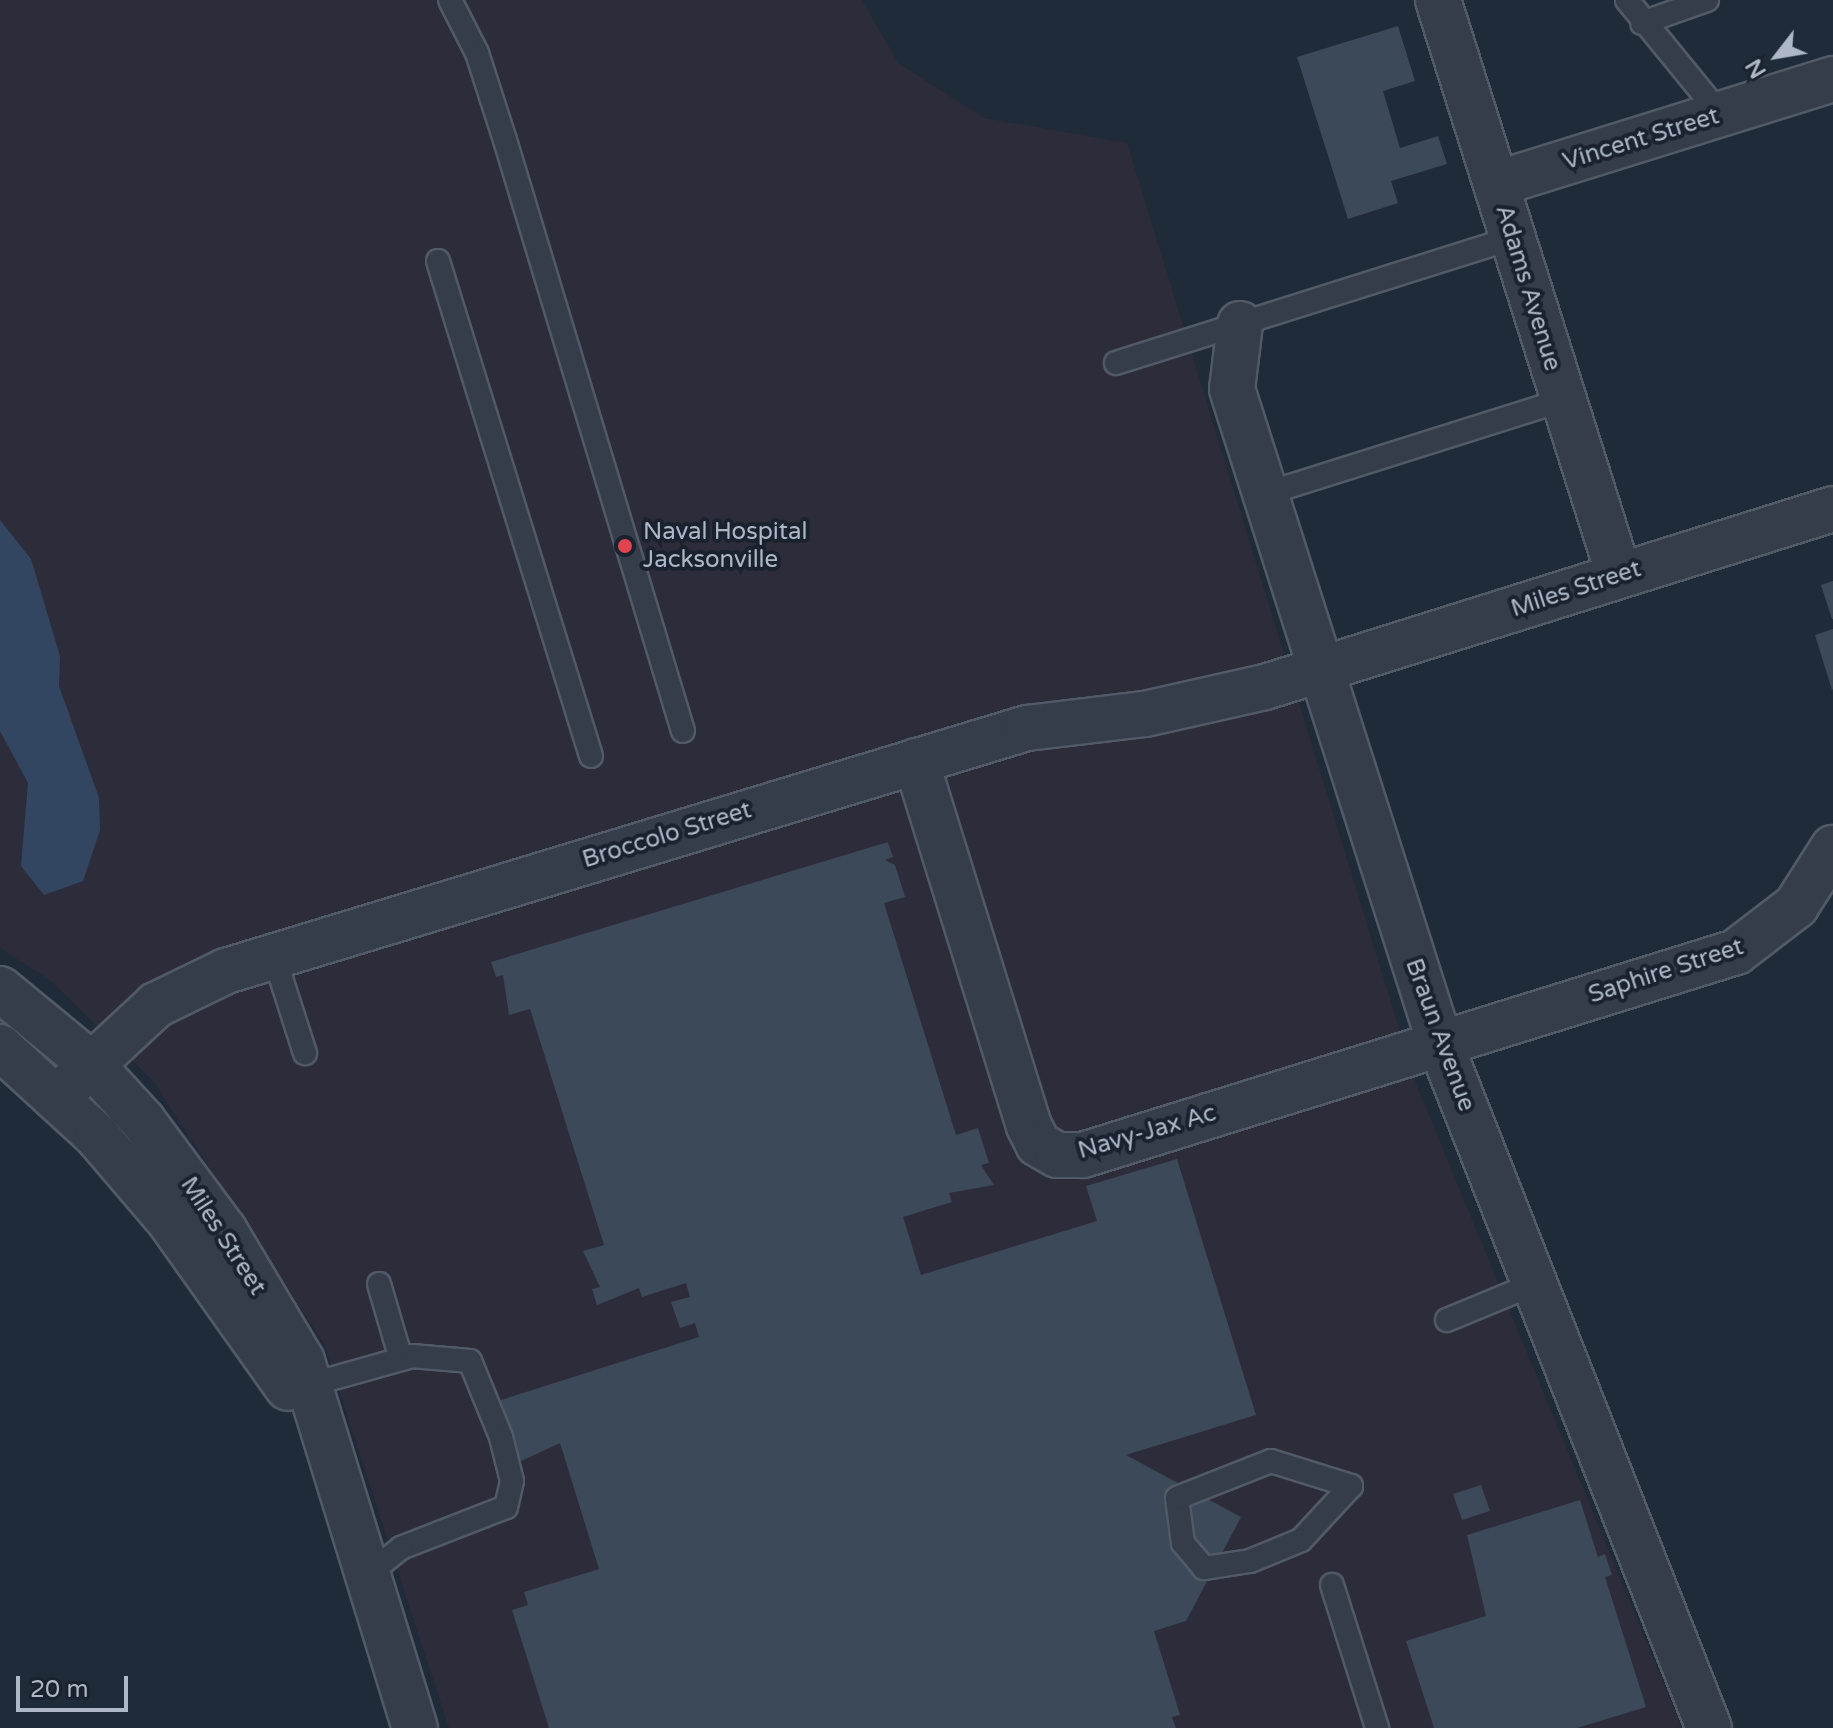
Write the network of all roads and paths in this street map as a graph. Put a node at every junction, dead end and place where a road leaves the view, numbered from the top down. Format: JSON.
{"nodes":[{"id":1,"x":450,"y":0,"type":"edge"},
{"id":2,"x":1438,"y":0,"type":"edge"},
{"id":3,"x":1627,"y":0,"type":"edge"},
{"id":4,"x":1707,"y":0,"type":"edge"},
{"id":5,"x":1642,"y":23,"type":"junction"},
{"id":6,"x":1833,"y":79,"type":"edge"},
{"id":7,"x":1720,"y":114,"type":"junction"},
{"id":8,"x":1496,"y":184,"type":"junction"},
{"id":9,"x":1512,"y":238,"type":"junction"},
{"id":10,"x":438,"y":261,"type":"dead end"},
{"id":11,"x":1240,"y":324,"type":"junction"},
{"id":12,"x":1116,"y":363,"type":"dead end"},
{"id":13,"x":1563,"y":400,"type":"junction"},
{"id":14,"x":1265,"y":494,"type":"junction"},
{"id":15,"x":1833,"y":509,"type":"edge"},
{"id":16,"x":1619,"y":575,"type":"junction"},
{"id":17,"x":1319,"y":670,"type":"junction"},
{"id":18,"x":683,"y":731,"type":"dead end"},
{"id":19,"x":591,"y":756,"type":"dead end"},
{"id":20,"x":916,"y":761,"type":"junction"},
{"id":21,"x":1833,"y":848,"type":"edge"},
{"id":22,"x":274,"y":956,"type":"junction"},
{"id":23,"x":0,"y":989,"type":"edge"},
{"id":24,"x":1505,"y":1023,"type":"joint"},
{"id":25,"x":1440,"y":1043,"type":"junction"},
{"id":26,"x":0,"y":1047,"type":"edge"},
{"id":27,"x":305,"y":1053,"type":"dead end"},
{"id":28,"x":91,"y":1064,"type":"junction"},
{"id":29,"x":56,"y":1098,"type":"junction"},
{"id":30,"x":379,"y":1284,"type":"dead end"},
{"id":31,"x":1534,"y":1284,"type":"junction"},
{"id":32,"x":1447,"y":1320,"type":"dead end"},
{"id":33,"x":401,"y":1359,"type":"junction"},
{"id":34,"x":309,"y":1385,"type":"junction"},
{"id":35,"x":320,"y":1427,"type":"junction"},
{"id":36,"x":1351,"y":1486,"type":"joint"},
{"id":37,"x":367,"y":1575,"type":"junction"},
{"id":38,"x":1332,"y":1585,"type":"dead end"},
{"id":39,"x":415,"y":1728,"type":"edge"},
{"id":40,"x":1377,"y":1728,"type":"edge"},
{"id":41,"x":1709,"y":1728,"type":"edge"}],
"edges":[{"from":1,"to":18,"type":"lane"},
{"from":2,"to":8,"type":"street","name":"Adams Avenue"},
{"from":3,"to":5,"type":"lane"},
{"from":4,"to":5,"type":"lane"},
{"from":5,"to":7,"type":"lane"},
{"from":6,"to":7,"type":"street","name":"Vincent Street"},
{"from":7,"to":8,"type":"street","name":"Vincent Street"},
{"from":8,"to":9,"type":"street","name":"Adams Avenue"},
{"from":9,"to":11,"type":"lane"},
{"from":9,"to":13,"type":"street","name":"Adams Avenue"},
{"from":10,"to":19,"type":"lane"},
{"from":11,"to":12,"type":"lane"},
{"from":11,"to":14,"type":"street","name":"Braun Avenue"},
{"from":13,"to":14,"type":"lane"},
{"from":13,"to":16,"type":"street","name":"Adams Avenue"},
{"from":14,"to":17,"type":"street","name":"Braun Avenue"},
{"from":15,"to":16,"type":"street","name":"Miles Street"},
{"from":16,"to":17,"type":"street","name":"Miles Street"},
{"from":17,"to":20,"type":"street","name":"Broccolo Street"},
{"from":17,"to":25,"type":"street","name":"Braun Avenue"},
{"from":20,"to":22,"type":"street","name":"Broccolo Street"},
{"from":20,"to":25,"type":"street","name":"Navy-Jax Ac"},
{"from":21,"to":24,"type":"street","name":"Saphire Street"},
{"from":22,"to":27,"type":"lane"},
{"from":22,"to":28,"type":"street","name":"Broccolo Street"},
{"from":23,"to":28,"type":"street","name":"Miles Street"},
{"from":24,"to":25,"type":"street","name":"Navy-Jax Ac"},
{"from":25,"to":31,"type":"street","name":"Braun Avenue"},
{"from":26,"to":29,"type":"street","name":"Miles Street"},
{"from":28,"to":29,"type":"street","name":"Broccolo Street"},
{"from":28,"to":34,"type":"street","name":"Miles Street"},
{"from":29,"to":35,"type":"street","name":"Miles Street"},
{"from":30,"to":33,"type":"lane"},
{"from":31,"to":32,"type":"lane"},
{"from":31,"to":41,"type":"street","name":"Braun Avenue"},
{"from":33,"to":34,"type":"lane"},
{"from":33,"to":37,"type":"lane"},
{"from":34,"to":35,"type":"street","name":"Miles Street"},
{"from":35,"to":37,"type":"street","name":"Miles Street"},
{"from":36,"to":36,"type":"lane"},
{"from":37,"to":39,"type":"street","name":"Miles Street"},
{"from":38,"to":40,"type":"lane"}]}
